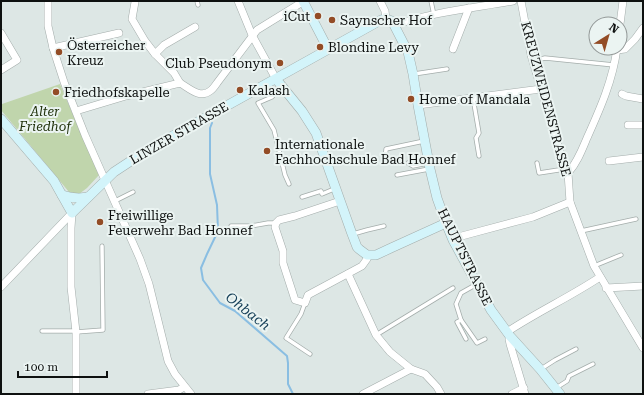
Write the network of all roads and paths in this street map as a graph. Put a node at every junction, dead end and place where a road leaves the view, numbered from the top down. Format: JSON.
{"nodes":[{"id":1,"x":48,"y":1,"type":"edge"},
{"id":2,"x":238,"y":1,"type":"edge"},
{"id":3,"x":303,"y":1,"type":"edge"},
{"id":4,"x":380,"y":1,"type":"edge"},
{"id":5,"x":431,"y":1,"type":"edge"},
{"id":6,"x":513,"y":1,"type":"edge"},
{"id":7,"x":521,"y":1,"type":"edge"},
{"id":8,"x":623,"y":1,"type":"edge"},
{"id":9,"x":135,"y":2,"type":"dead end"},
{"id":10,"x":469,"y":8,"type":"junction"},
{"id":11,"x":434,"y":15,"type":"junction"},
{"id":12,"x":621,"y":16,"type":"edge"},
{"id":13,"x":386,"y":19,"type":"junction"},
{"id":14,"x":195,"y":26,"type":"dead end"},
{"id":15,"x":395,"y":26,"type":"junction"},
{"id":16,"x":643,"y":28,"type":"edge"},
{"id":17,"x":1,"y":33,"type":"edge"},
{"id":18,"x":119,"y":33,"type":"dead end"},
{"id":19,"x":252,"y":36,"type":"junction"},
{"id":20,"x":628,"y":45,"type":"edge"},
{"id":21,"x":53,"y":48,"type":"junction"},
{"id":22,"x":452,"y":48,"type":"dead end"},
{"id":23,"x":328,"y":49,"type":"junction"},
{"id":24,"x":155,"y":54,"type":"junction"},
{"id":25,"x":616,"y":56,"type":"edge"},
{"id":26,"x":533,"y":61,"type":"junction"},
{"id":27,"x":614,"y":65,"type":"junction"},
{"id":28,"x":447,"y":69,"type":"dead end"},
{"id":29,"x":1,"y":70,"type":"edge"},
{"id":30,"x":413,"y":74,"type":"junction"},
{"id":31,"x":279,"y":82,"type":"junction"},
{"id":32,"x":180,"y":83,"type":"junction"},
{"id":33,"x":541,"y":89,"type":"junction"},
{"id":34,"x":622,"y":94,"type":"dead end"},
{"id":35,"x":473,"y":98,"type":"junction"},
{"id":36,"x":643,"y":99,"type":"edge"},
{"id":37,"x":418,"y":104,"type":"junction"},
{"id":38,"x":76,"y":111,"type":"junction"},
{"id":39,"x":1,"y":119,"type":"edge"},
{"id":40,"x":628,"y":125,"type":"dead end"},
{"id":41,"x":643,"y":125,"type":"edge"},
{"id":42,"x":425,"y":141,"type":"junction"},
{"id":43,"x":479,"y":156,"type":"dead end"},
{"id":44,"x":643,"y":157,"type":"edge"},
{"id":45,"x":385,"y":161,"type":"dead end"},
{"id":46,"x":609,"y":161,"type":"dead end"},
{"id":47,"x":408,"y":163,"type":"dead end"},
{"id":48,"x":537,"y":163,"type":"dead end"},
{"id":49,"x":430,"y":165,"type":"junction"},
{"id":50,"x":566,"y":171,"type":"junction"},
{"id":51,"x":397,"y":175,"type":"dead end"},
{"id":52,"x":105,"y":180,"type":"junction"},
{"id":53,"x":289,"y":184,"type":"dead end"},
{"id":54,"x":335,"y":188,"type":"junction"},
{"id":55,"x":133,"y":192,"type":"dead end"},
{"id":56,"x":62,"y":195,"type":"junction"},
{"id":57,"x":88,"y":197,"type":"junction"},
{"id":58,"x":302,"y":197,"type":"dead end"},
{"id":59,"x":115,"y":201,"type":"junction"},
{"id":60,"x":340,"y":201,"type":"junction"},
{"id":61,"x":570,"y":202,"type":"junction"},
{"id":62,"x":72,"y":213,"type":"junction"},
{"id":63,"x":636,"y":219,"type":"dead end"},
{"id":64,"x":446,"y":223,"type":"junction"},
{"id":65,"x":276,"y":224,"type":"junction"},
{"id":66,"x":231,"y":226,"type":"dead end"},
{"id":67,"x":384,"y":226,"type":"dead end"},
{"id":68,"x":581,"y":231,"type":"junction"},
{"id":69,"x":352,"y":234,"type":"junction"},
{"id":70,"x":454,"y":240,"type":"junction"},
{"id":71,"x":102,"y":246,"type":"dead end"},
{"id":72,"x":367,"y":255,"type":"junction"},
{"id":73,"x":621,"y":256,"type":"dead end"},
{"id":74,"x":594,"y":266,"type":"junction"},
{"id":75,"x":348,"y":274,"type":"junction"},
{"id":76,"x":600,"y":277,"type":"junction"},
{"id":77,"x":477,"y":284,"type":"junction"},
{"id":78,"x":643,"y":286,"type":"edge"},
{"id":79,"x":1,"y":287,"type":"edge"},
{"id":80,"x":452,"y":288,"type":"dead end"},
{"id":81,"x":606,"y":288,"type":"junction"},
{"id":82,"x":305,"y":303,"type":"junction"},
{"id":83,"x":461,"y":320,"type":"junction"},
{"id":84,"x":42,"y":331,"type":"dead end"},
{"id":85,"x":76,"y":331,"type":"junction"},
{"id":86,"x":509,"y":334,"type":"junction"},
{"id":87,"x":376,"y":335,"type":"junction"},
{"id":88,"x":466,"y":339,"type":"dead end"},
{"id":89,"x":485,"y":339,"type":"dead end"},
{"id":90,"x":576,"y":348,"type":"dead end"},
{"id":91,"x":643,"y":348,"type":"edge"},
{"id":92,"x":310,"y":354,"type":"dead end"},
{"id":93,"x":593,"y":364,"type":"dead end"},
{"id":94,"x":411,"y":369,"type":"junction"},
{"id":95,"x":540,"y":369,"type":"junction"},
{"id":96,"x":184,"y":387,"type":"junction"},
{"id":97,"x":525,"y":391,"type":"edge"},
{"id":98,"x":558,"y":391,"type":"edge"},
{"id":99,"x":76,"y":394,"type":"edge"},
{"id":100,"x":148,"y":394,"type":"edge"},
{"id":101,"x":191,"y":394,"type":"edge"},
{"id":102,"x":363,"y":394,"type":"edge"},
{"id":103,"x":441,"y":394,"type":"edge"},
{"id":104,"x":512,"y":394,"type":"edge"}],
"edges":[{"from":1,"to":21,"type":"street"},
{"from":2,"to":19,"type":"street"},
{"from":3,"to":19,"type":"street"},
{"from":3,"to":23,"type":"main road"},
{"from":4,"to":13,"type":"street"},
{"from":5,"to":11,"type":"lane"},
{"from":6,"to":10,"type":"street"},
{"from":7,"to":26,"type":"street","name":"KREUZWEIDENSTRASSE"},
{"from":8,"to":12,"type":"street"},
{"from":9,"to":24,"type":"street"},
{"from":10,"to":11,"type":"street"},
{"from":10,"to":22,"type":"street"},
{"from":11,"to":15,"type":"street"},
{"from":13,"to":15,"type":"main road","name":"HAUPTSTRASSE"},
{"from":13,"to":23,"type":"main road","name":"LINZER STRASSE"},
{"from":14,"to":24,"type":"street"},
{"from":15,"to":30,"type":"main road","name":"HAUPTSTRASSE"},
{"from":16,"to":20,"type":"street"},
{"from":17,"to":29,"type":"street"},
{"from":18,"to":21,"type":"street"},
{"from":19,"to":31,"type":"street"},
{"from":19,"to":32,"type":"street"},
{"from":21,"to":38,"type":"street"},
{"from":23,"to":31,"type":"main road","name":"LINZER STRASSE"},
{"from":24,"to":32,"type":"street"},
{"from":25,"to":27,"type":"street"},
{"from":26,"to":27,"type":"lane"},
{"from":26,"to":33,"type":"street","name":"KREUZWEIDENSTRASSE"},
{"from":27,"to":50,"type":"street"},
{"from":28,"to":30,"type":"lane"},
{"from":30,"to":37,"type":"main road","name":"HAUPTSTRASSE"},
{"from":31,"to":52,"type":"main road","name":"LINZER STRASSE"},
{"from":31,"to":53,"type":"lane"},
{"from":31,"to":54,"type":"main road"},
{"from":32,"to":38,"type":"street"},
{"from":33,"to":35,"type":"street"},
{"from":33,"to":50,"type":"street","name":"KREUZWEIDENSTRASSE"},
{"from":34,"to":36,"type":"street"},
{"from":35,"to":37,"type":"street"},
{"from":35,"to":43,"type":"lane"},
{"from":37,"to":42,"type":"main road","name":"HAUPTSTRASSE"},
{"from":38,"to":52,"type":"street"},
{"from":39,"to":56,"type":"main road"},
{"from":40,"to":41,"type":"street"},
{"from":42,"to":45,"type":"lane"},
{"from":42,"to":49,"type":"main road","name":"HAUPTSTRASSE"},
{"from":44,"to":46,"type":"street"},
{"from":47,"to":49,"type":"lane"},
{"from":48,"to":50,"type":"lane"},
{"from":49,"to":51,"type":"lane"},
{"from":49,"to":64,"type":"main road","name":"HAUPTSTRASSE"},
{"from":50,"to":61,"type":"street","name":"KREUZWEIDENSTRASSE"},
{"from":52,"to":57,"type":"main road","name":"LINZER STRASSE"},
{"from":52,"to":59,"type":"street"},
{"from":54,"to":58,"type":"lane"},
{"from":54,"to":60,"type":"main road"},
{"from":55,"to":59,"type":"lane"},
{"from":56,"to":57,"type":"main road"},
{"from":56,"to":62,"type":"main road"},
{"from":57,"to":62,"type":"main road","name":"LINZER STRASSE"},
{"from":59,"to":96,"type":"street"},
{"from":60,"to":65,"type":"street"},
{"from":60,"to":69,"type":"main road"},
{"from":61,"to":68,"type":"street","name":"KREUZWEIDENSTRASSE"},
{"from":61,"to":70,"type":"street"},
{"from":62,"to":79,"type":"street","name":"LINZER STRASSE"},
{"from":62,"to":85,"type":"street"},
{"from":63,"to":68,"type":"lane"},
{"from":64,"to":70,"type":"main road","name":"HAUPTSTRASSE"},
{"from":64,"to":72,"type":"main road"},
{"from":65,"to":66,"type":"lane"},
{"from":65,"to":82,"type":"street"},
{"from":67,"to":69,"type":"lane"},
{"from":68,"to":74,"type":"street","name":"KREUZWEIDENSTRASSE"},
{"from":69,"to":72,"type":"main road"},
{"from":70,"to":77,"type":"main road","name":"HAUPTSTRASSE"},
{"from":71,"to":85,"type":"lane"},
{"from":72,"to":75,"type":"street"},
{"from":73,"to":74,"type":"lane"},
{"from":74,"to":76,"type":"street","name":"KREUZWEIDENSTRASSE"},
{"from":75,"to":82,"type":"street"},
{"from":75,"to":87,"type":"street"},
{"from":76,"to":81,"type":"street","name":"KREUZWEIDENSTRASSE"},
{"from":76,"to":86,"type":"street"},
{"from":77,"to":83,"type":"lane"},
{"from":77,"to":86,"type":"main road","name":"HAUPTSTRASSE"},
{"from":78,"to":81,"type":"street"},
{"from":80,"to":87,"type":"lane"},
{"from":81,"to":91,"type":"street","name":"KREUZWEIDENSTRASSE"},
{"from":82,"to":92,"type":"lane"},
{"from":83,"to":88,"type":"lane"},
{"from":83,"to":89,"type":"lane"},
{"from":84,"to":85,"type":"lane"},
{"from":85,"to":99,"type":"street"},
{"from":86,"to":95,"type":"main road","name":"HAUPTSTRASSE"},
{"from":86,"to":97,"type":"street"},
{"from":87,"to":94,"type":"street"},
{"from":90,"to":95,"type":"lane"},
{"from":93,"to":98,"type":"lane"},
{"from":94,"to":102,"type":"street"},
{"from":94,"to":103,"type":"street"},
{"from":95,"to":98,"type":"main road","name":"HAUPTSTRASSE"},
{"from":96,"to":100,"type":"street"},
{"from":96,"to":101,"type":"street"},
{"from":97,"to":104,"type":"street"}]}
